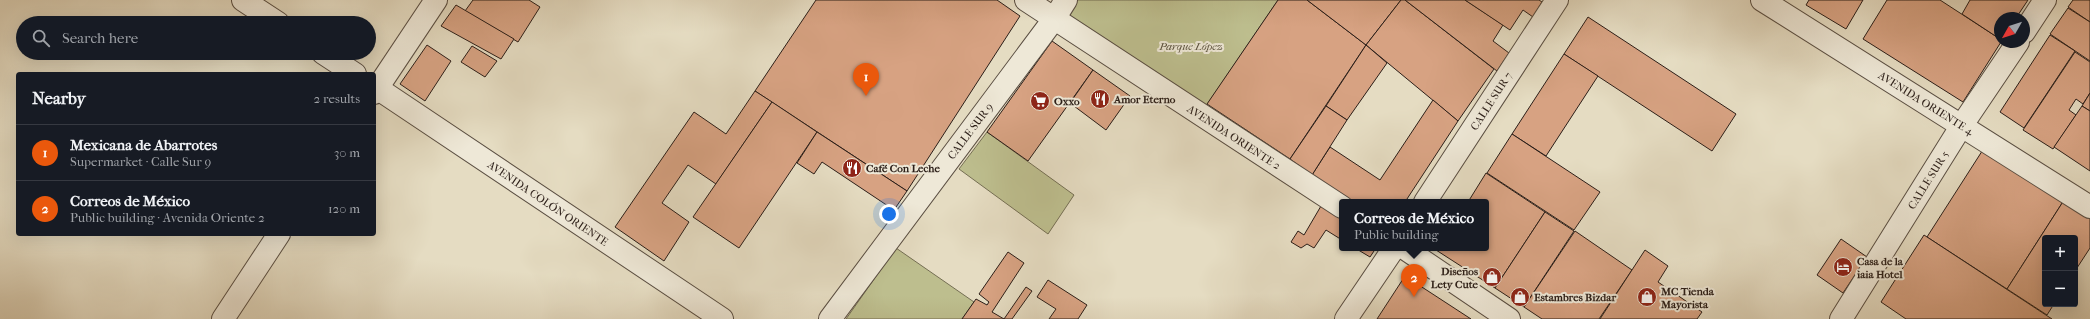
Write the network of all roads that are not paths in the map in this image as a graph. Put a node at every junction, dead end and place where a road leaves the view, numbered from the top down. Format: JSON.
{"nodes":[{"id":1,"x":243,"y":0,"type":"edge"},
{"id":2,"x":436,"y":0,"type":"edge"},
{"id":3,"x":1026,"y":0,"type":"edge"},
{"id":4,"x":1066,"y":0,"type":"edge"},
{"id":5,"x":1557,"y":0,"type":"edge"},
{"id":6,"x":1762,"y":0,"type":"edge"},
{"id":7,"x":2045,"y":0,"type":"edge"},
{"id":8,"x":267,"y":16,"type":"edge"},
{"id":9,"x":1054,"y":19,"type":"junction"},
{"id":10,"x":2030,"y":23,"type":"edge"},
{"id":11,"x":2014,"y":48,"type":"edge"},
{"id":12,"x":334,"y":60,"type":"edge"},
{"id":13,"x":352,"y":72,"type":"edge"},
{"id":14,"x":376,"y":88,"type":"edge"},
{"id":15,"x":376,"y":90,"type":"edge"},
{"id":16,"x":1962,"y":125,"type":"junction"},
{"id":17,"x":1427,"y":199,"type":"edge"},
{"id":18,"x":1339,"y":205,"type":"edge"},
{"id":19,"x":2090,"y":207,"type":"edge"},
{"id":20,"x":278,"y":236,"type":"edge"},
{"id":21,"x":1392,"y":251,"type":"edge"},
{"id":22,"x":1408,"y":251,"type":"edge"},
{"id":23,"x":223,"y":319,"type":"edge"},
{"id":24,"x":722,"y":319,"type":"edge"},
{"id":25,"x":830,"y":319,"type":"edge"},
{"id":26,"x":1346,"y":319,"type":"edge"},
{"id":27,"x":1509,"y":319,"type":"edge"},
{"id":28,"x":1841,"y":319,"type":"edge"}],
"edges":[{"from":1,"to":8,"type":"street"},
{"from":2,"to":14,"type":"street"},
{"from":3,"to":9,"type":"street","name":"AVENIDA ORIENTE 2"},
{"from":4,"to":9,"type":"street","name":"CALLE SUR 9"},
{"from":5,"to":17,"type":"street","name":"CALLE SUR 7"},
{"from":6,"to":16,"type":"street","name":"AVENIDA ORIENTE 4"},
{"from":7,"to":10,"type":"street"},
{"from":9,"to":18,"type":"street","name":"AVENIDA ORIENTE 2"},
{"from":9,"to":25,"type":"street","name":"CALLE SUR 9"},
{"from":11,"to":16,"type":"street","name":"CALLE SUR 5"},
{"from":12,"to":13,"type":"street"},
{"from":15,"to":24,"type":"street","name":"AVENIDA COLÓN ORIENTE"},
{"from":16,"to":19,"type":"street","name":"AVENIDA ORIENTE 4"},
{"from":16,"to":28,"type":"street","name":"CALLE SUR 5"},
{"from":20,"to":23,"type":"street"},
{"from":21,"to":26,"type":"street"},
{"from":22,"to":27,"type":"street"}]}
